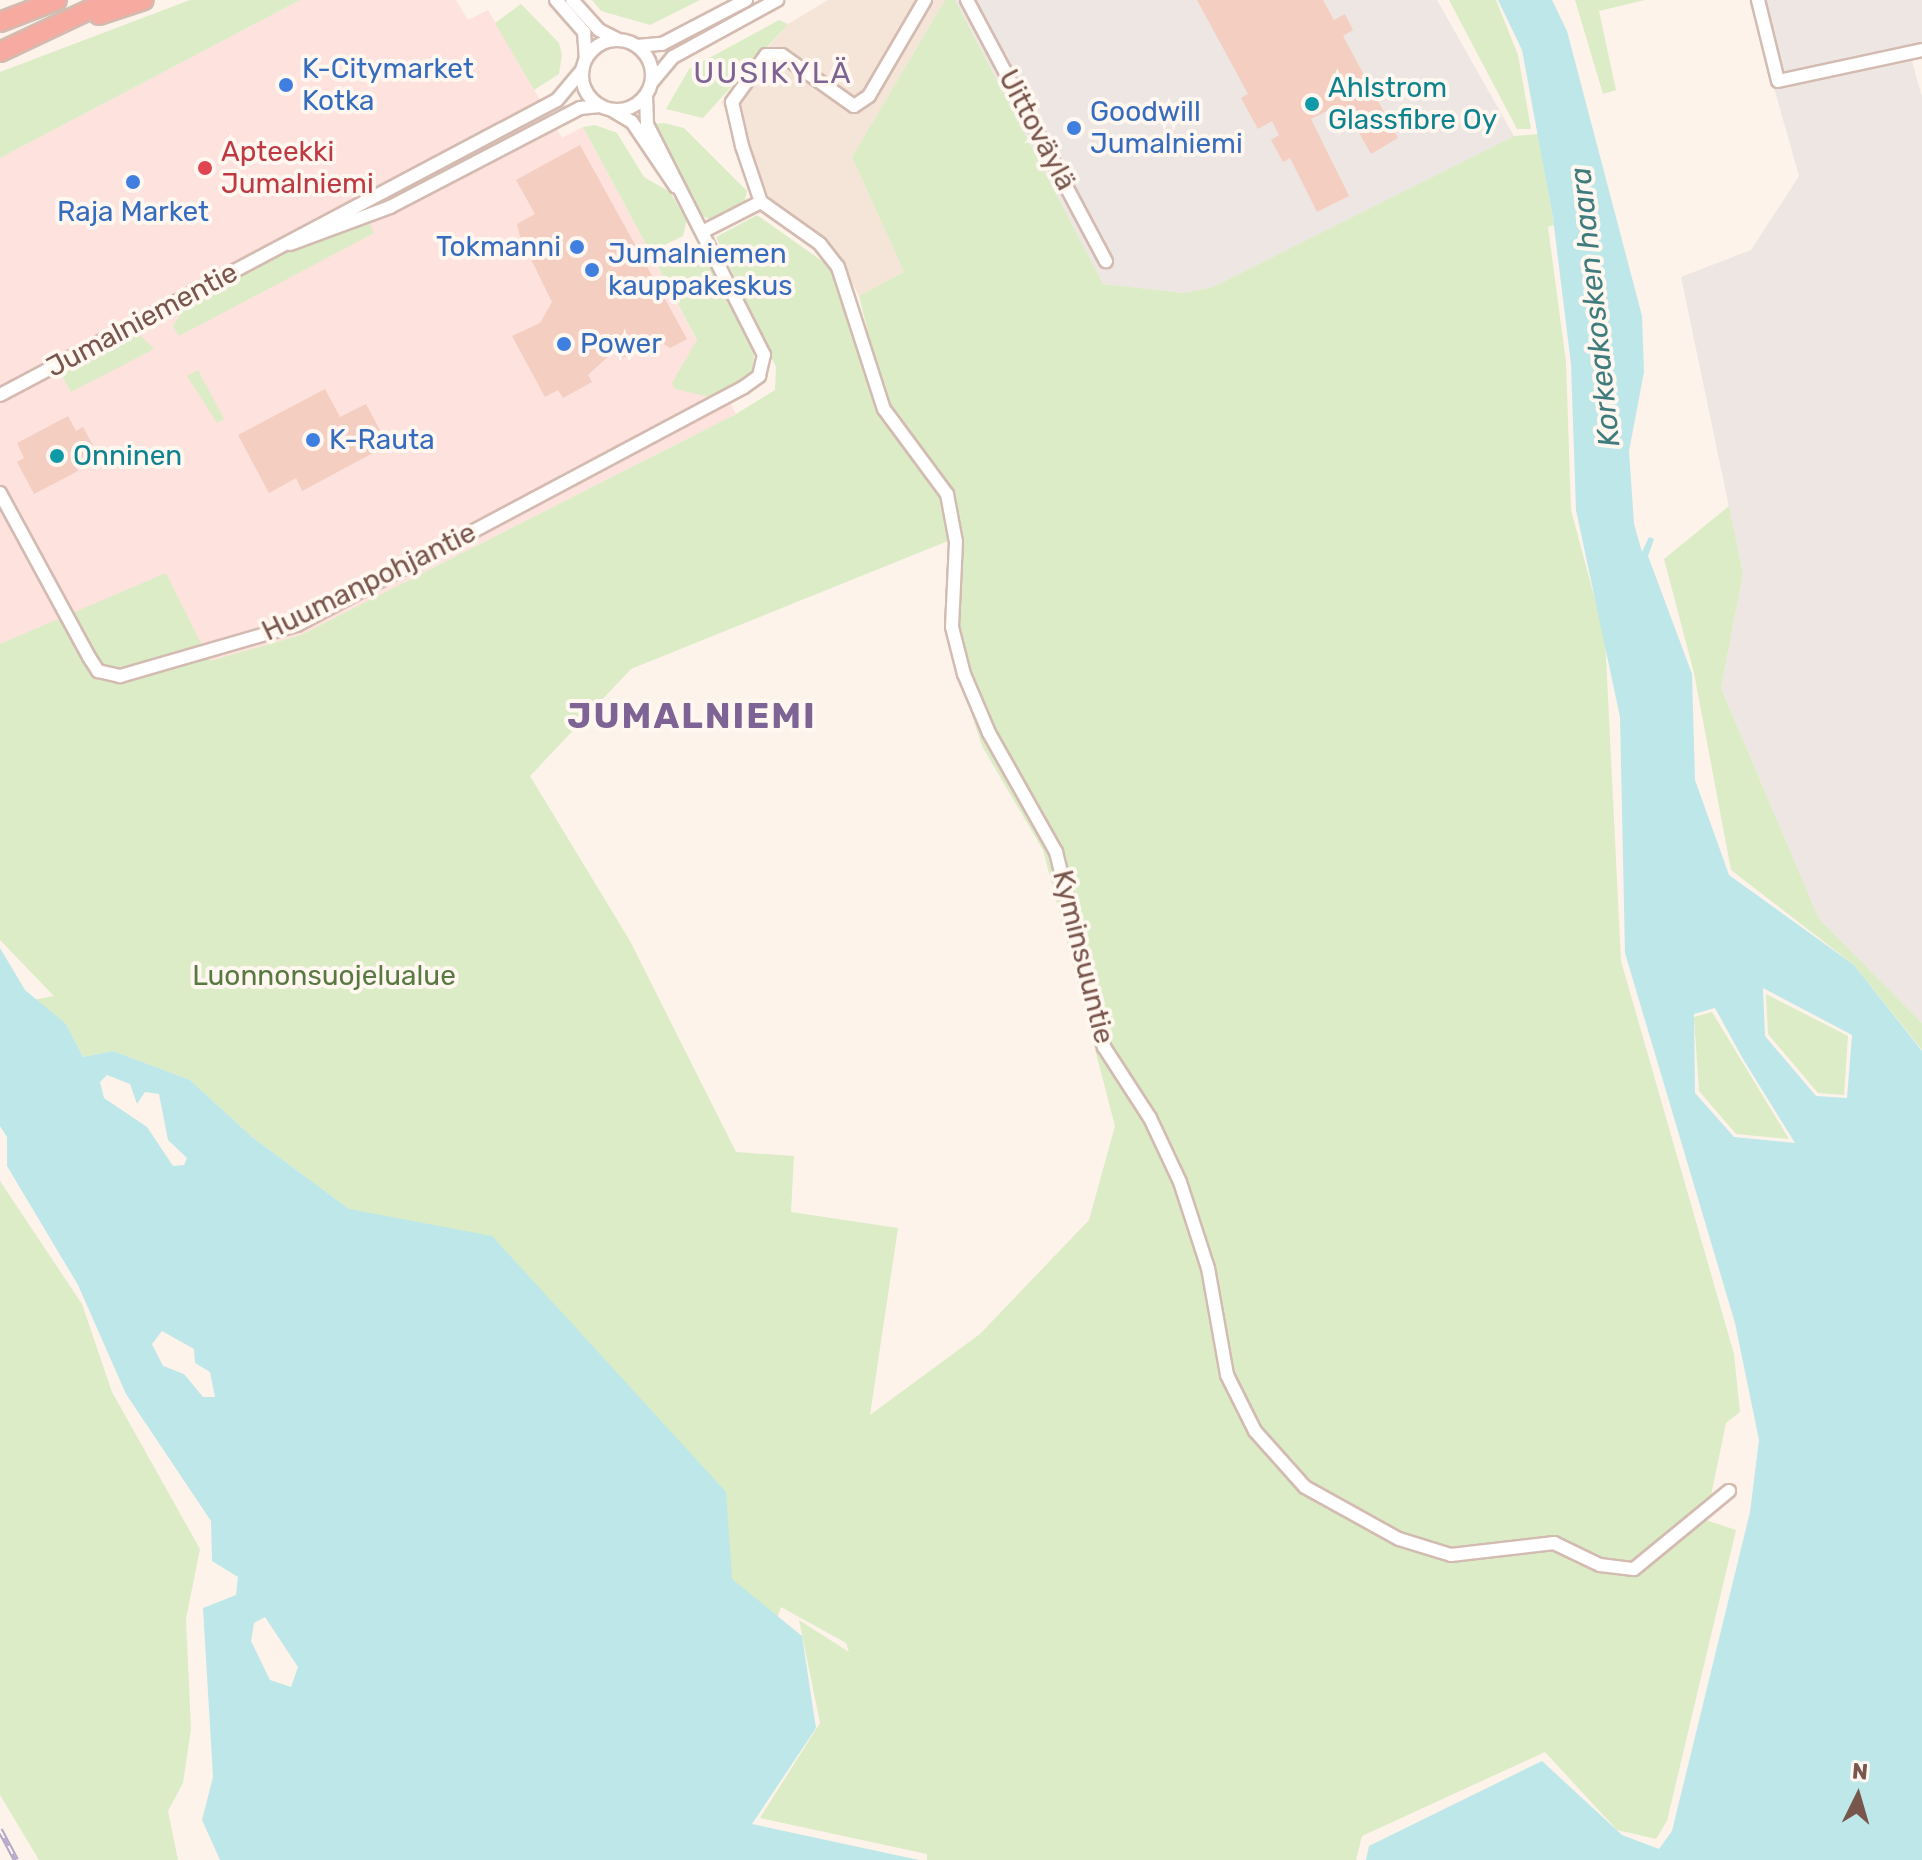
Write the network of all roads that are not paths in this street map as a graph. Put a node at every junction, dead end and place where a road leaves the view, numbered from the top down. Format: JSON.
{"nodes":[{"id":1,"x":56,"y":0,"type":"edge"},
{"id":2,"x":110,"y":0,"type":"edge"},
{"id":3,"x":144,"y":0,"type":"edge"},
{"id":4,"x":556,"y":0,"type":"edge"},
{"id":5,"x":572,"y":0,"type":"edge"},
{"id":6,"x":746,"y":0,"type":"edge"},
{"id":7,"x":777,"y":0,"type":"edge"},
{"id":8,"x":925,"y":0,"type":"edge"},
{"id":9,"x":967,"y":0,"type":"edge"},
{"id":10,"x":1758,"y":0,"type":"edge"},
{"id":11,"x":0,"y":22,"type":"edge"},
{"id":12,"x":36,"y":38,"type":"junction"},
{"id":13,"x":626,"y":42,"type":"junction"},
{"id":14,"x":1922,"y":50,"type":"edge"},
{"id":15,"x":0,"y":52,"type":"edge"},
{"id":16,"x":584,"y":64,"type":"junction"},
{"id":17,"x":648,"y":91,"type":"junction"},
{"id":18,"x":606,"y":108,"type":"junction"},
{"id":19,"x":686,"y":198,"type":"junction"},
{"id":20,"x":761,"y":202,"type":"junction"},
{"id":21,"x":704,"y":231,"type":"junction"},
{"id":22,"x":283,"y":245,"type":"junction"},
{"id":23,"x":1106,"y":261,"type":"dead end"},
{"id":24,"x":0,"y":395,"type":"edge"},
{"id":25,"x":0,"y":493,"type":"edge"},
{"id":26,"x":1729,"y":1491,"type":"dead end"}],
"edges":[{"from":1,"to":11,"type":"highway"},
{"from":2,"to":12,"type":"highway"},
{"from":3,"to":12,"type":"highway"},
{"from":4,"to":16,"type":"street"},
{"from":5,"to":13,"type":"street"},
{"from":6,"to":13,"type":"street"},
{"from":7,"to":17,"type":"street"},
{"from":8,"to":20,"type":"street"},
{"from":9,"to":23,"type":"street","name":"Uittoväylä"},
{"from":10,"to":14,"type":"street"},
{"from":12,"to":15,"type":"highway"},
{"from":13,"to":16,"type":"street"},
{"from":13,"to":17,"type":"street"},
{"from":16,"to":18,"type":"street"},
{"from":16,"to":22,"type":"street","name":"Jumalniementie"},
{"from":17,"to":18,"type":"street"},
{"from":17,"to":19,"type":"street"},
{"from":18,"to":19,"type":"street"},
{"from":18,"to":22,"type":"street","name":"Jumalniementie"},
{"from":19,"to":21,"type":"street"},
{"from":20,"to":21,"type":"street"},
{"from":20,"to":26,"type":"street","name":"Kyminsuuntie"},
{"from":21,"to":25,"type":"street","name":"Huumanpohjantie"},
{"from":22,"to":24,"type":"street","name":"Jumalniementie"}]}
